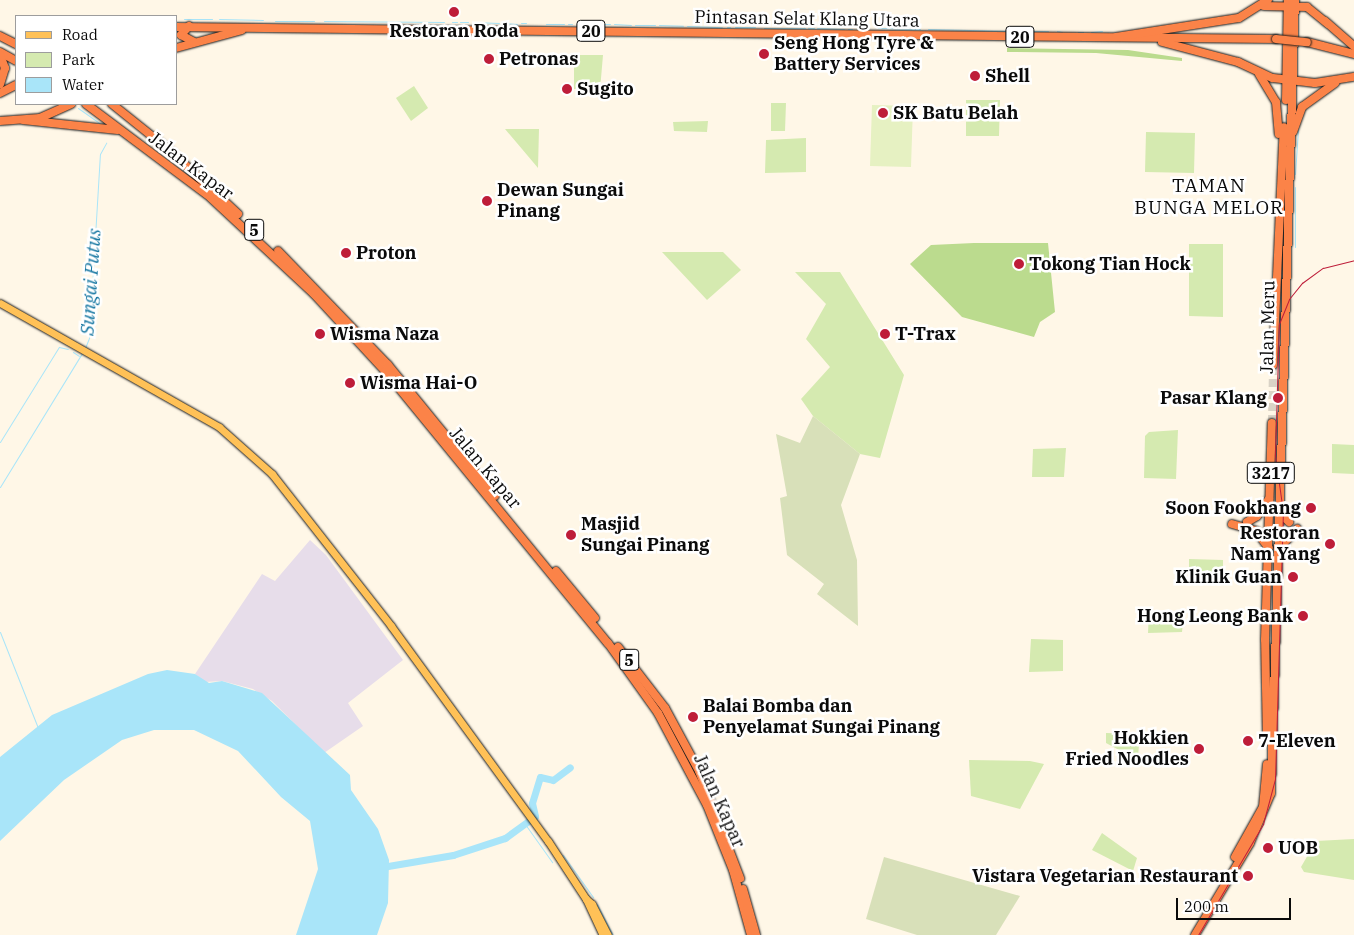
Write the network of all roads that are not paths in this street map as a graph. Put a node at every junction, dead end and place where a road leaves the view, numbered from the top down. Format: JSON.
{"nodes":[{"id":1,"x":1308,"y":0,"type":"edge"},
{"id":2,"x":1266,"y":3,"type":"edge"},
{"id":3,"x":1291,"y":3,"type":"edge"},
{"id":4,"x":1328,"y":24,"type":"junction"},
{"id":5,"x":189,"y":26,"type":"junction"},
{"id":6,"x":178,"y":27,"type":"edge"},
{"id":7,"x":258,"y":27,"type":"junction"},
{"id":8,"x":0,"y":36,"type":"edge"},
{"id":9,"x":1115,"y":39,"type":"junction"},
{"id":10,"x":196,"y":42,"type":"junction"},
{"id":11,"x":15,"y":44,"type":"edge"},
{"id":12,"x":178,"y":46,"type":"edge"},
{"id":13,"x":1354,"y":46,"type":"edge"},
{"id":14,"x":0,"y":54,"type":"edge"},
{"id":15,"x":1354,"y":54,"type":"edge"},
{"id":16,"x":15,"y":60,"type":"edge"},
{"id":17,"x":1254,"y":69,"type":"junction"},
{"id":18,"x":1354,"y":77,"type":"edge"},
{"id":19,"x":1343,"y":79,"type":"junction"},
{"id":20,"x":1290,"y":80,"type":"junction"},
{"id":21,"x":0,"y":84,"type":"edge"},
{"id":22,"x":15,"y":85,"type":"edge"},
{"id":23,"x":0,"y":92,"type":"edge"},
{"id":24,"x":69,"y":105,"type":"edge"},
{"id":25,"x":114,"y":105,"type":"edge"},
{"id":26,"x":94,"y":107,"type":"edge"},
{"id":27,"x":23,"y":120,"type":"junction"},
{"id":28,"x":0,"y":121,"type":"edge"},
{"id":29,"x":121,"y":131,"type":"junction"},
{"id":30,"x":1280,"y":161,"type":"junction"},
{"id":31,"x":1287,"y":166,"type":"junction"},
{"id":32,"x":0,"y":304,"type":"edge"},
{"id":33,"x":1273,"y":365,"type":"tunnel mouth"},
{"id":34,"x":1272,"y":424,"type":"tunnel mouth"},
{"id":35,"x":1270,"y":496,"type":"junction"},
{"id":36,"x":1279,"y":511,"type":"junction"},
{"id":37,"x":1247,"y":522,"type":"dead end"},
{"id":38,"x":1289,"y":522,"type":"dead end"},
{"id":39,"x":1232,"y":524,"type":"dead end"},
{"id":40,"x":1297,"y":529,"type":"dead end"},
{"id":41,"x":1278,"y":549,"type":"junction"},
{"id":42,"x":1268,"y":567,"type":"junction"},
{"id":43,"x":1276,"y":628,"type":"junction"},
{"id":44,"x":1266,"y":683,"type":"junction"},
{"id":45,"x":586,"y":899,"type":"junction"},
{"id":46,"x":603,"y":935,"type":"edge"},
{"id":47,"x":608,"y":935,"type":"edge"},
{"id":48,"x":751,"y":935,"type":"edge"},
{"id":49,"x":756,"y":935,"type":"edge"},
{"id":50,"x":1190,"y":935,"type":"edge"},
{"id":51,"x":1195,"y":935,"type":"edge"}],
"edges":[{"from":1,"to":4,"type":"highway"},
{"from":2,"to":3,"type":"highway"},
{"from":2,"to":9,"type":"highway"},
{"from":3,"to":4,"type":"highway"},
{"from":3,"to":20,"type":"highway","name":"Jalan Meru","number":"3217"},
{"from":4,"to":13,"type":"highway"},
{"from":5,"to":6,"type":"highway","name":"Pintasan Selat Klang Utara","number":"20"},
{"from":5,"to":7,"type":"highway","name":"Pintasan Selat Klang Utara","number":"20"},
{"from":5,"to":10,"type":"highway"},
{"from":7,"to":9,"type":"highway","name":"Pintasan Selat Klang Utara","number":"20"},
{"from":7,"to":10,"type":"highway","name":"Pintasan Selat Klang Utara","number":"20"},
{"from":8,"to":11,"type":"highway"},
{"from":9,"to":15,"type":"highway","name":"Pintasan Selat Klang Utara","number":"20","bridge":true},
{"from":9,"to":17,"type":"highway"},
{"from":10,"to":12,"type":"highway","name":"Pintasan Selat Klang Utara","number":"20"},
{"from":14,"to":16,"type":"highway"},
{"from":14,"to":21,"type":"highway"},
{"from":17,"to":20,"type":"highway"},
{"from":17,"to":30,"type":"highway"},
{"from":18,"to":19,"type":"highway"},
{"from":19,"to":20,"type":"highway"},
{"from":19,"to":31,"type":"highway"},
{"from":20,"to":30,"type":"highway","name":"Jalan Meru","number":"3217"},
{"from":20,"to":31,"type":"highway","name":"Jalan Meru","number":"3217"},
{"from":22,"to":23,"type":"highway"},
{"from":24,"to":27,"type":"highway"},
{"from":25,"to":49,"type":"highway","name":"Jalan Kapar","number":"5"},
{"from":26,"to":29,"type":"highway","name":"Jalan Kapar","number":"5"},
{"from":27,"to":28,"type":"highway"},
{"from":27,"to":29,"type":"highway"},
{"from":29,"to":48,"type":"highway","name":"Jalan Kapar","number":"5"},
{"from":30,"to":33,"type":"highway","name":"Jalan Meru","number":"3217"},
{"from":31,"to":36,"type":"highway","name":"Jalan Meru","number":"3217"},
{"from":32,"to":45,"type":"main road"},
{"from":34,"to":35,"type":"highway","number":"3217"},
{"from":35,"to":37,"type":"highway"},
{"from":35,"to":42,"type":"highway","number":"3217"},
{"from":36,"to":38,"type":"highway"},
{"from":36,"to":41,"type":"highway","name":"Jalan Meru","number":"3217"},
{"from":39,"to":42,"type":"highway"},
{"from":40,"to":41,"type":"highway"},
{"from":41,"to":43,"type":"highway","name":"Jalan Meru","number":"3217"},
{"from":42,"to":44,"type":"highway","number":"3217"},
{"from":43,"to":44,"type":"highway"},
{"from":43,"to":51,"type":"highway","name":"Jalan Meru","number":"3217"},
{"from":44,"to":50,"type":"highway","number":"3217"},
{"from":45,"to":46,"type":"main road"},
{"from":45,"to":47,"type":"main road"}]}
